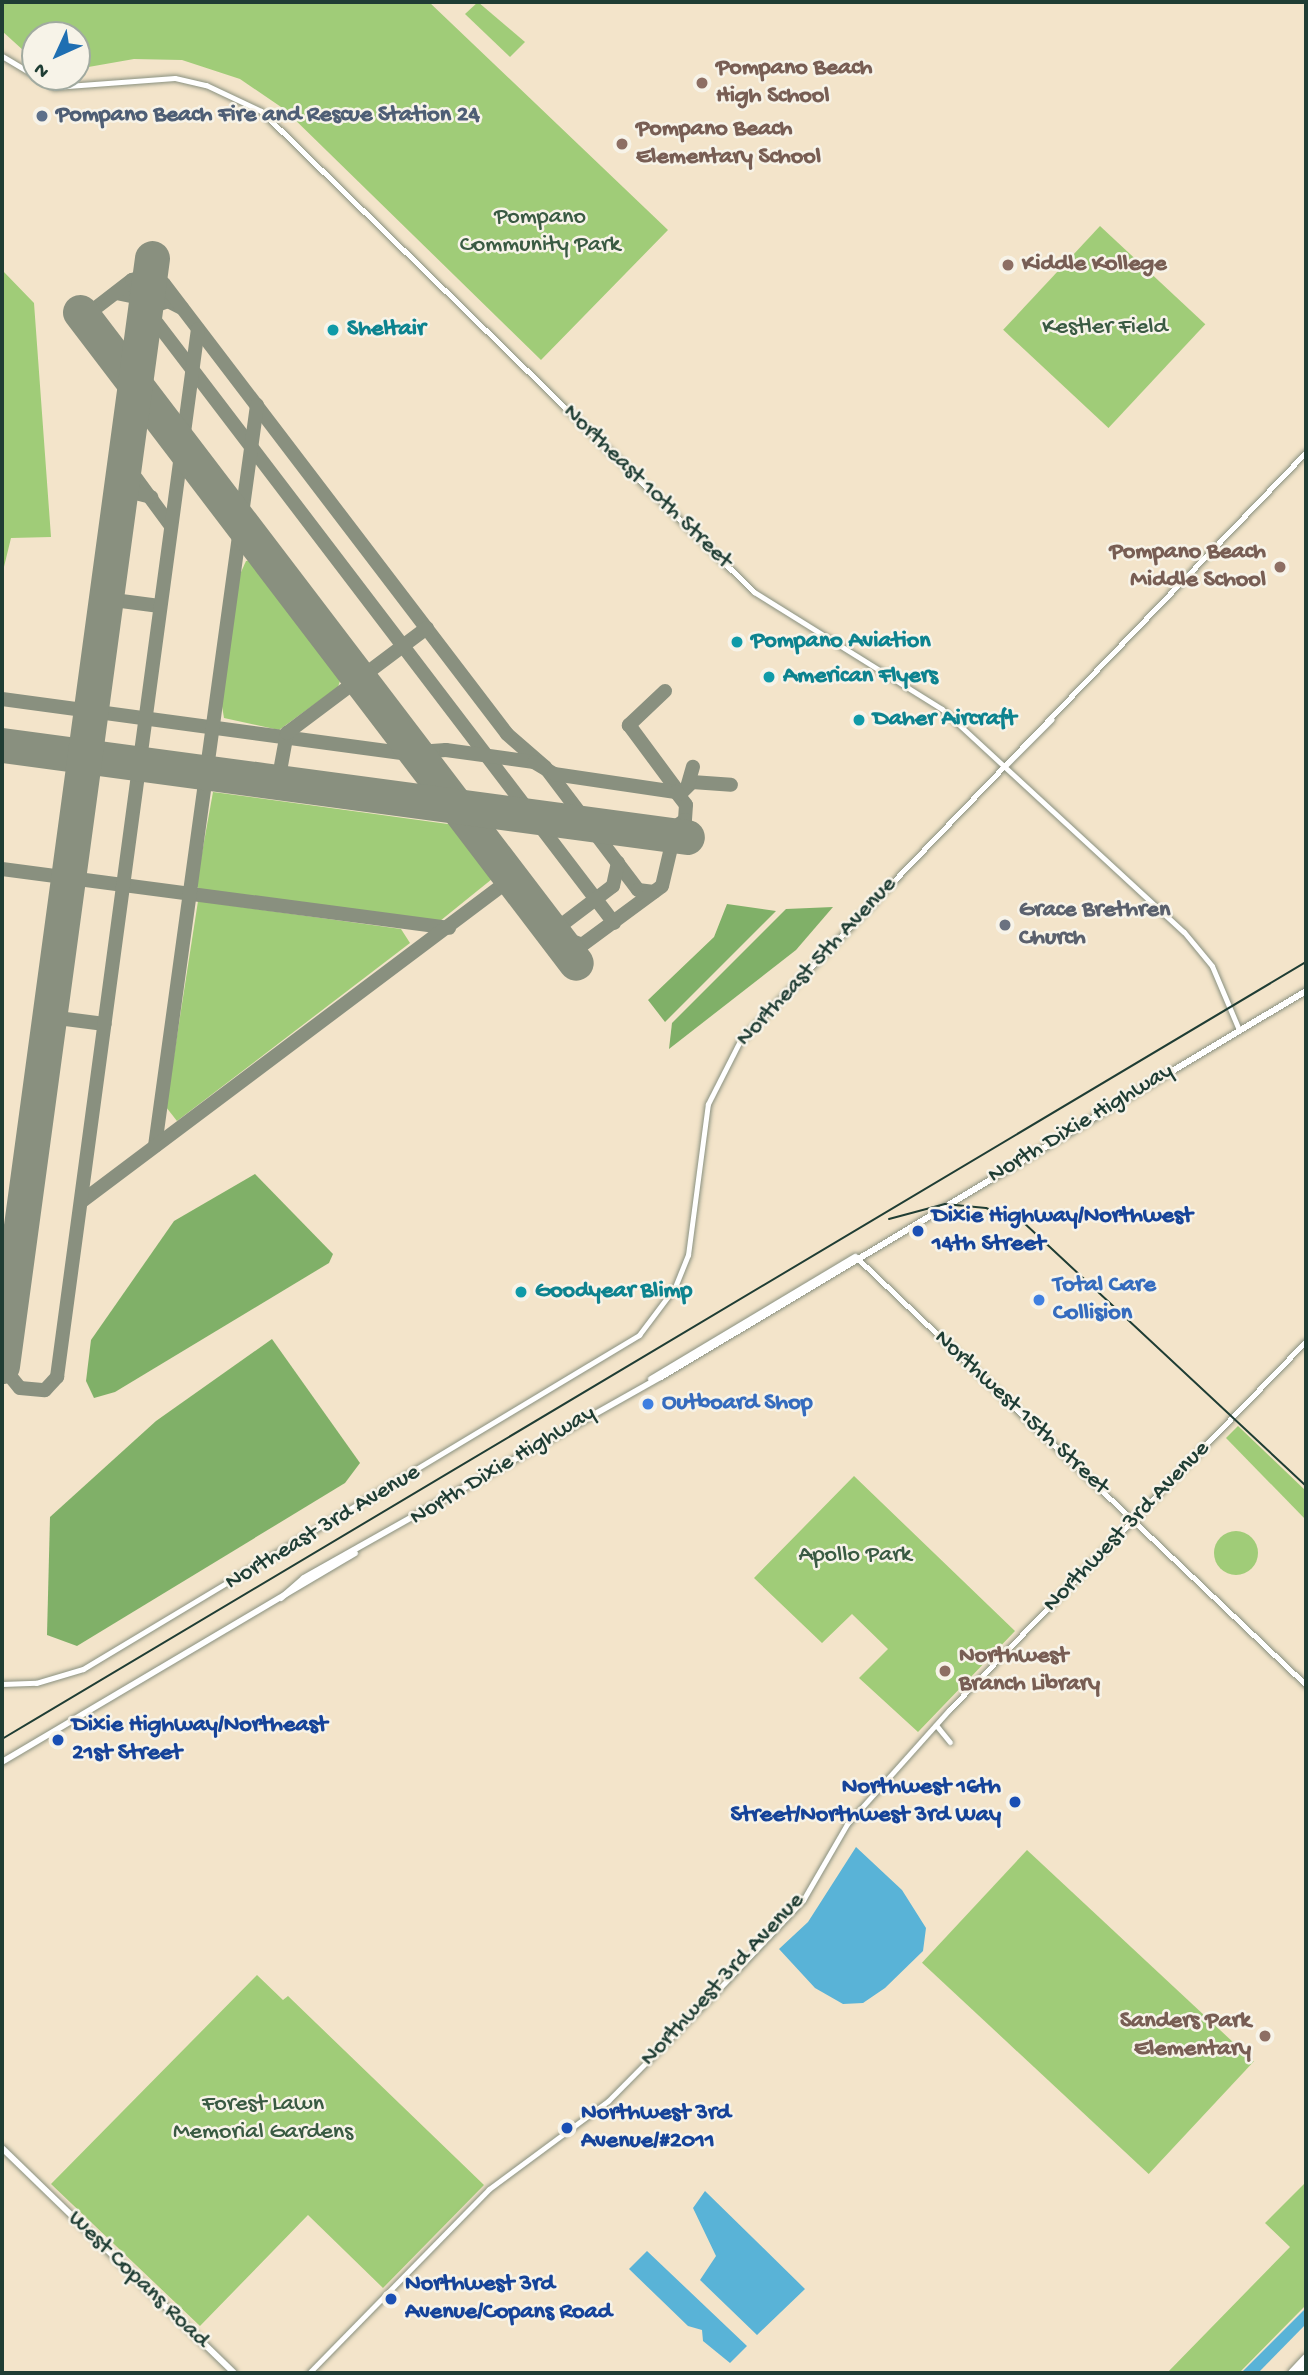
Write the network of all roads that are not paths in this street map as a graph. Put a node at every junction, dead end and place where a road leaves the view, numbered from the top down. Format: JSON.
{"nodes":[{"id":1,"x":2,"y":56,"type":"edge"},
{"id":2,"x":1306,"y":452,"type":"edge"},
{"id":3,"x":1004,"y":767,"type":"junction"},
{"id":4,"x":1306,"y":991,"type":"edge"},
{"id":5,"x":1239,"y":1030,"type":"junction"},
{"id":6,"x":856,"y":1257,"type":"junction"},
{"id":7,"x":633,"y":1341,"type":"joint"},
{"id":8,"x":1306,"y":1341,"type":"edge"},
{"id":9,"x":1134,"y":1520,"type":"junction"},
{"id":10,"x":2,"y":1684,"type":"edge"},
{"id":11,"x":1306,"y":1685,"type":"edge"},
{"id":12,"x":936,"y":1725,"type":"junction"},
{"id":13,"x":950,"y":1742,"type":"dead end"},
{"id":14,"x":2,"y":1762,"type":"edge"},
{"id":15,"x":2,"y":2148,"type":"edge"},
{"id":16,"x":1306,"y":2358,"type":"edge"},
{"id":17,"x":1306,"y":2369,"type":"edge"},
{"id":18,"x":234,"y":2373,"type":"edge"},
{"id":19,"x":309,"y":2373,"type":"edge"},
{"id":20,"x":1292,"y":2373,"type":"edge"},
{"id":21,"x":1302,"y":2373,"type":"edge"}],
"edges":[{"from":1,"to":3,"type":"street","name":"Northeast 10th Street"},
{"from":2,"to":3,"type":"street","name":"Northeast 5th Avenue"},
{"from":3,"to":5,"type":"street","name":"Northeast 10th Street"},
{"from":3,"to":7,"type":"street","name":"Northeast 5th Avenue"},
{"from":4,"to":5,"type":"main road","name":"North Dixie Highway"},
{"from":5,"to":6,"type":"main road","name":"North Dixie Highway"},
{"from":6,"to":9,"type":"street","name":"Northwest 15th Street"},
{"from":6,"to":14,"type":"main road","name":"North Dixie Highway"},
{"from":7,"to":10,"type":"street","name":"Northeast 3rd Avenue"},
{"from":8,"to":9,"type":"street","name":"Northwest 3rd Avenue"},
{"from":9,"to":11,"type":"street","name":"Northwest 15th Street"},
{"from":9,"to":12,"type":"street","name":"Northwest 3rd Avenue"},
{"from":12,"to":13,"type":"street"},
{"from":12,"to":19,"type":"street","name":"Northwest 3rd Avenue"},
{"from":15,"to":18,"type":"main road","name":"West Copans Road"},
{"from":16,"to":20,"type":"highway"},
{"from":17,"to":21,"type":"highway"}]}
